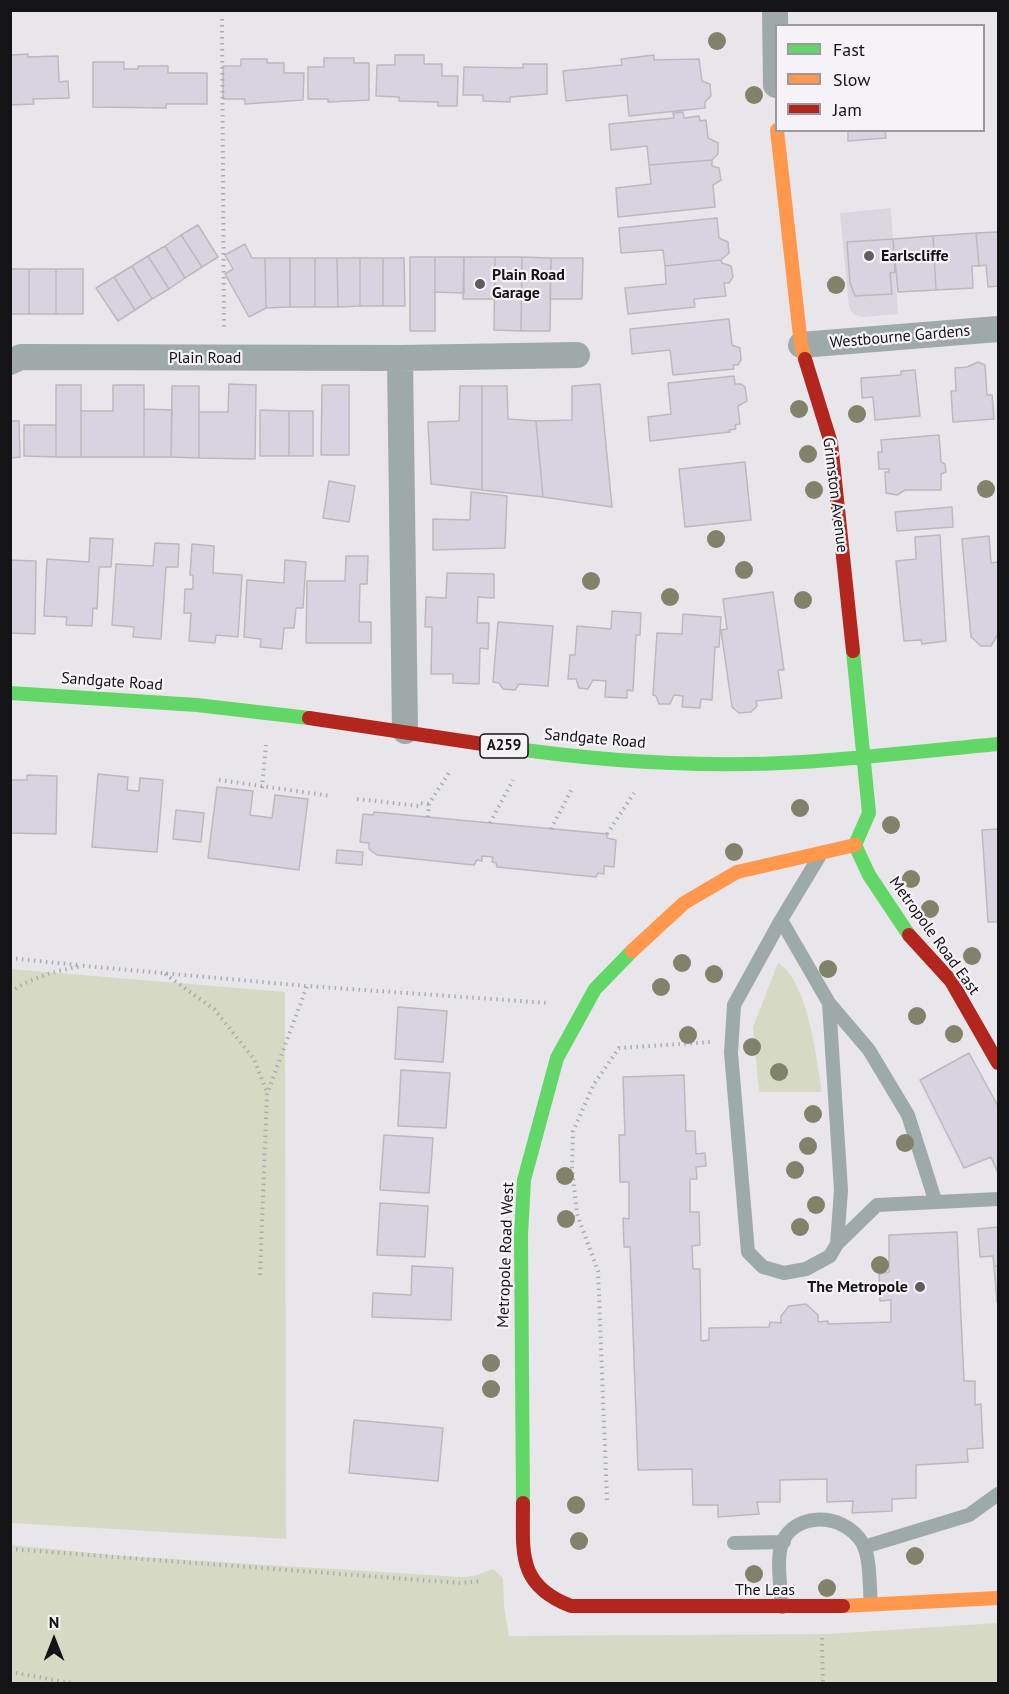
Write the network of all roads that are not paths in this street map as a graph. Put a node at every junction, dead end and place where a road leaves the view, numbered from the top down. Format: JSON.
{"nodes":[{"id":1,"x":777,"y":132,"type":"edge"},
{"id":2,"x":999,"y":329,"type":"edge"},
{"id":3,"x":801,"y":345,"type":"junction"},
{"id":4,"x":577,"y":355,"type":"dead end"},
{"id":5,"x":400,"y":358,"type":"junction"},
{"id":6,"x":10,"y":362,"type":"edge"},
{"id":7,"x":10,"y":693,"type":"edge"},
{"id":8,"x":405,"y":731,"type":"junction"},
{"id":9,"x":999,"y":744,"type":"edge"},
{"id":10,"x":864,"y":756,"type":"junction"},
{"id":11,"x":855,"y":845,"type":"junction"},
{"id":12,"x":823,"y":850,"type":"junction"},
{"id":13,"x":781,"y":920,"type":"junction"},
{"id":14,"x":829,"y":1003,"type":"junction"},
{"id":15,"x":999,"y":1063,"type":"edge"},
{"id":16,"x":999,"y":1199,"type":"edge"},
{"id":17,"x":935,"y":1200,"type":"junction"},
{"id":18,"x":837,"y":1244,"type":"junction"},
{"id":19,"x":999,"y":1494,"type":"edge"},
{"id":20,"x":784,"y":1542,"type":"junction"},
{"id":21,"x":734,"y":1543,"type":"dead end"},
{"id":22,"x":864,"y":1547,"type":"junction"},
{"id":23,"x":536,"y":1589,"type":"joint"},
{"id":24,"x":999,"y":1598,"type":"edge"},
{"id":25,"x":871,"y":1604,"type":"junction"},
{"id":26,"x":782,"y":1607,"type":"junction"}],
"edges":[{"from":1,"to":3,"type":"main road","name":"Grimston Avenue"},
{"from":2,"to":3,"type":"street","name":"Westbourne Gardens"},
{"from":3,"to":10,"type":"main road","name":"Grimston Avenue"},
{"from":4,"to":5,"type":"street","name":"Plain Road"},
{"from":5,"to":6,"type":"street","name":"Plain Road"},
{"from":5,"to":8,"type":"street"},
{"from":7,"to":8,"type":"main road","name":"Sandgate Road","number":"A259"},
{"from":8,"to":10,"type":"main road","name":"Sandgate Road","number":"A259"},
{"from":9,"to":10,"type":"main road","name":"Sandgate Road","number":"A259"},
{"from":10,"to":11,"type":"main road"},
{"from":11,"to":12,"type":"main road","name":"Metropole Road West"},
{"from":11,"to":15,"type":"main road","name":"Metropole Road East"},
{"from":12,"to":13,"type":"lane"},
{"from":12,"to":23,"type":"main road","name":"Metropole Road West"},
{"from":13,"to":14,"type":"lane"},
{"from":13,"to":18,"type":"lane"},
{"from":14,"to":17,"type":"lane"},
{"from":14,"to":18,"type":"lane"},
{"from":16,"to":17,"type":"lane"},
{"from":17,"to":18,"type":"lane"},
{"from":19,"to":22,"type":"lane"},
{"from":20,"to":21,"type":"lane"},
{"from":20,"to":22,"type":"lane"},
{"from":20,"to":26,"type":"lane"},
{"from":22,"to":25,"type":"lane"},
{"from":23,"to":26,"type":"main road","name":"The Leas"},
{"from":24,"to":25,"type":"main road","name":"The Leas"},
{"from":25,"to":26,"type":"main road","name":"The Leas"}]}
